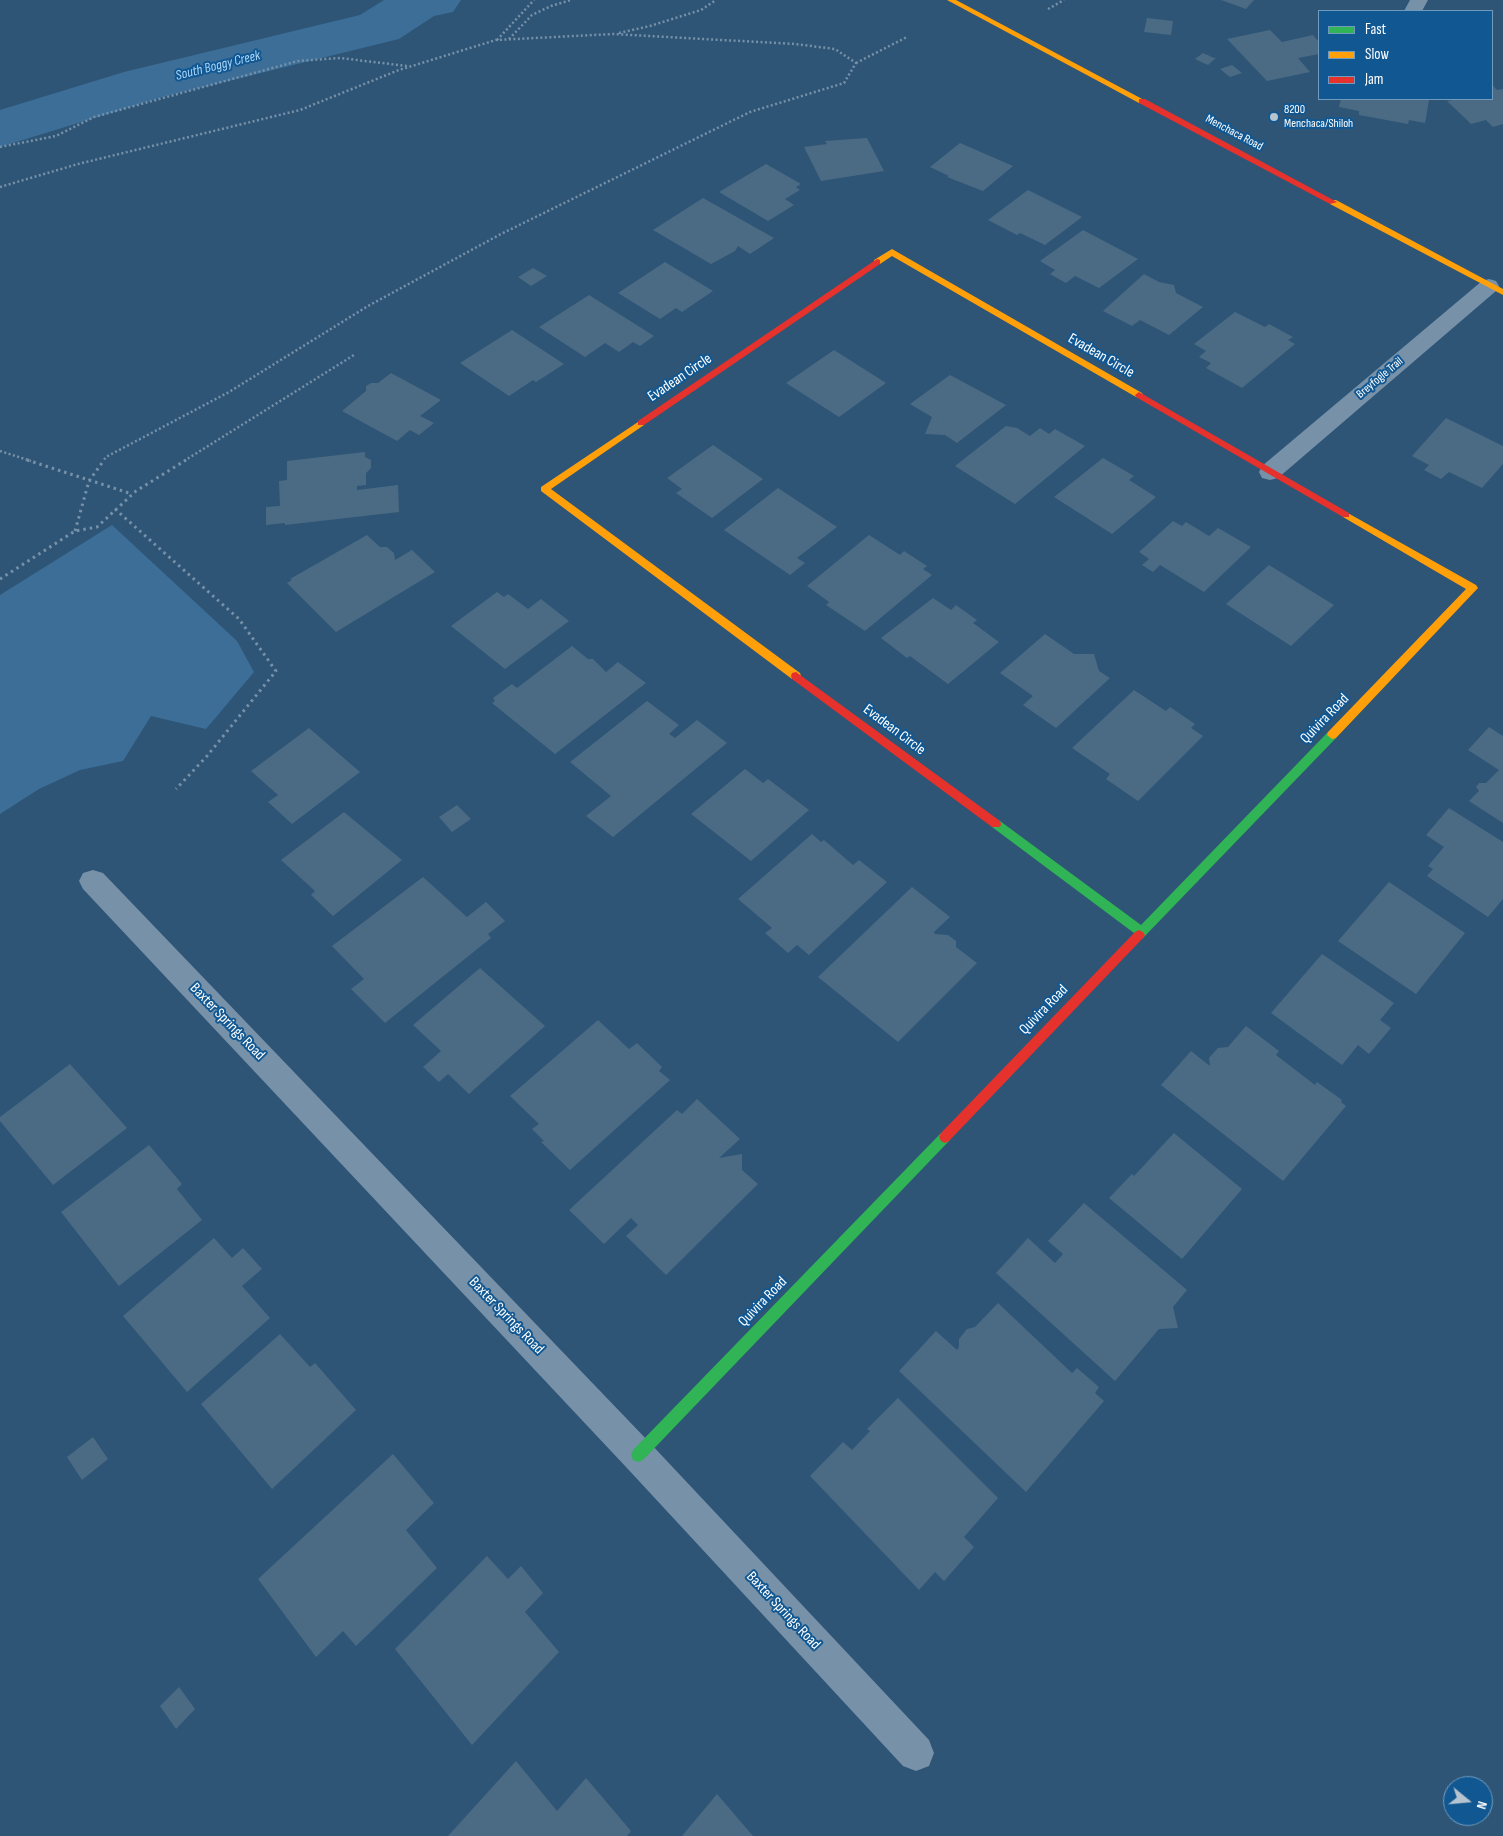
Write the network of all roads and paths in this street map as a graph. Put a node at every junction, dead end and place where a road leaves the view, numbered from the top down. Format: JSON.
{"nodes":[{"id":1,"x":534,"y":0,"type":"edge"},
{"id":2,"x":570,"y":0,"type":"edge"},
{"id":3,"x":716,"y":0,"type":"edge"},
{"id":4,"x":951,"y":0,"type":"edge"},
{"id":5,"x":1064,"y":0,"type":"edge"},
{"id":6,"x":1048,"y":9,"type":"dead end"},
{"id":7,"x":613,"y":34,"type":"junction"},
{"id":8,"x":907,"y":37,"type":"dead end"},
{"id":9,"x":496,"y":40,"type":"junction"},
{"id":10,"x":508,"y":40,"type":"junction"},
{"id":11,"x":856,"y":64,"type":"junction"},
{"id":12,"x":410,"y":66,"type":"junction"},
{"id":13,"x":0,"y":147,"type":"edge"},
{"id":14,"x":0,"y":187,"type":"edge"},
{"id":15,"x":1498,"y":285,"type":"edge"},
{"id":16,"x":354,"y":355,"type":"dead end"},
{"id":17,"x":0,"y":451,"type":"edge"},
{"id":18,"x":1270,"y":472,"type":"junction"},
{"id":19,"x":89,"y":481,"type":"junction"},
{"id":20,"x":132,"y":494,"type":"junction"},
{"id":21,"x":116,"y":509,"type":"junction"},
{"id":22,"x":76,"y":531,"type":"junction"},
{"id":23,"x":0,"y":579,"type":"edge"},
{"id":24,"x":1473,"y":588,"type":"joint"},
{"id":25,"x":176,"y":789,"type":"dead end"},
{"id":26,"x":93,"y":881,"type":"dead end"},
{"id":27,"x":1141,"y":931,"type":"junction"},
{"id":28,"x":638,"y":1455,"type":"junction"},
{"id":29,"x":916,"y":1753,"type":"dead end"}],
"edges":[{"from":1,"to":9,"type":"path"},
{"from":2,"to":10,"type":"path"},
{"from":3,"to":7,"type":"path"},
{"from":4,"to":15,"type":"street","name":"Menchaca Road"},
{"from":5,"to":6,"type":"path"},
{"from":7,"to":10,"type":"path"},
{"from":7,"to":11,"type":"path"},
{"from":8,"to":11,"type":"path"},
{"from":9,"to":10,"type":"path"},
{"from":9,"to":12,"type":"path"},
{"from":11,"to":19,"type":"path"},
{"from":12,"to":13,"type":"path"},
{"from":12,"to":14,"type":"path"},
{"from":15,"to":18,"type":"street","name":"Breyfogle Trail"},
{"from":16,"to":20,"type":"path"},
{"from":17,"to":19,"type":"path"},
{"from":18,"to":24,"type":"street","name":"Evadean Circle"},
{"from":18,"to":27,"type":"street","name":"Evadean Circle"},
{"from":19,"to":20,"type":"path"},
{"from":19,"to":22,"type":"path"},
{"from":20,"to":21,"type":"path"},
{"from":21,"to":22,"type":"path"},
{"from":21,"to":25,"type":"path"},
{"from":22,"to":23,"type":"path"},
{"from":24,"to":27,"type":"street","name":"Quivira Road"},
{"from":26,"to":28,"type":"street","name":"Baxter Springs Road"},
{"from":27,"to":28,"type":"street","name":"Quivira Road"},
{"from":28,"to":29,"type":"street","name":"Baxter Springs Road"}]}
